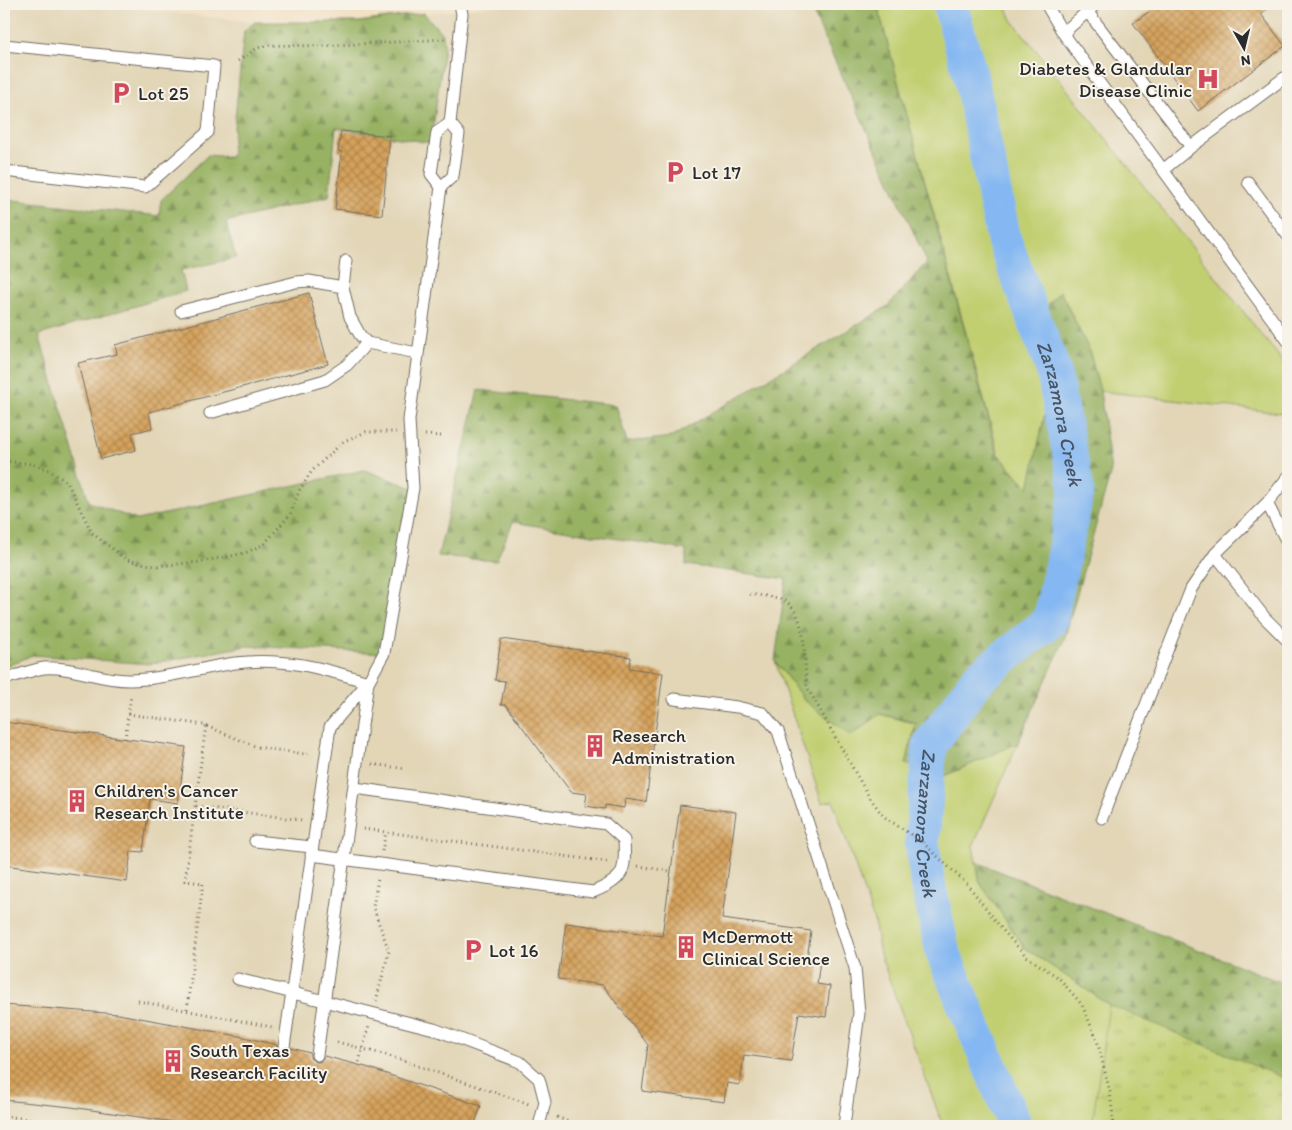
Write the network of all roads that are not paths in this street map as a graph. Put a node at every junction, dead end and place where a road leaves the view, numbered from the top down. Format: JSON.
{"nodes":[{"id":1,"x":460,"y":4,"type":"edge"},
{"id":2,"x":1046,"y":4,"type":"edge"},
{"id":3,"x":1092,"y":8,"type":"edge"},
{"id":4,"x":1063,"y":32,"type":"junction"},
{"id":5,"x":4,"y":45,"type":"edge"},
{"id":6,"x":1284,"y":78,"type":"dead end"},
{"id":7,"x":450,"y":123,"type":"junction"},
{"id":8,"x":1191,"y":147,"type":"junction"},
{"id":9,"x":1163,"y":170,"type":"junction"},
{"id":10,"x":4,"y":171,"type":"edge"},
{"id":11,"x":1248,"y":182,"type":"dead end"},
{"id":12,"x":441,"y":187,"type":"junction"},
{"id":13,"x":1288,"y":236,"type":"edge"},
{"id":14,"x":346,"y":261,"type":"dead end"},
{"id":15,"x":342,"y":287,"type":"junction"},
{"id":16,"x":181,"y":312,"type":"dead end"},
{"id":17,"x":1288,"y":341,"type":"edge"},
{"id":18,"x":367,"y":344,"type":"junction"},
{"id":19,"x":417,"y":354,"type":"junction"},
{"id":20,"x":210,"y":413,"type":"dead end"},
{"id":21,"x":1288,"y":477,"type":"edge"},
{"id":22,"x":1267,"y":503,"type":"junction"},
{"id":23,"x":1288,"y":544,"type":"edge"},
{"id":24,"x":1215,"y":554,"type":"junction"},
{"id":25,"x":1288,"y":641,"type":"edge"},
{"id":26,"x":4,"y":679,"type":"edge"},
{"id":27,"x":368,"y":682,"type":"junction"},
{"id":28,"x":674,"y":699,"type":"dead end"},
{"id":29,"x":355,"y":788,"type":"junction"},
{"id":30,"x":1102,"y":818,"type":"dead end"},
{"id":31,"x":255,"y":841,"type":"dead end"},
{"id":32,"x":312,"y":852,"type":"junction"},
{"id":33,"x":345,"y":860,"type":"junction"},
{"id":34,"x":238,"y":979,"type":"dead end"},
{"id":35,"x":292,"y":992,"type":"junction"},
{"id":36,"x":325,"y":1000,"type":"junction"},
{"id":37,"x":284,"y":1047,"type":"dead end"},
{"id":38,"x":317,"y":1055,"type":"dead end"},
{"id":39,"x":539,"y":1126,"type":"edge"},
{"id":40,"x":844,"y":1126,"type":"edge"}],
"edges":[{"from":1,"to":7,"type":"lane"},
{"from":2,"to":4,"type":"lane"},
{"from":3,"to":4,"type":"lane"},
{"from":3,"to":8,"type":"lane"},
{"from":4,"to":9,"type":"lane"},
{"from":5,"to":10,"type":"lane"},
{"from":6,"to":8,"type":"lane"},
{"from":7,"to":12,"type":"lane"},
{"from":7,"to":12,"type":"lane"},
{"from":8,"to":9,"type":"lane"},
{"from":9,"to":17,"type":"lane"},
{"from":11,"to":13,"type":"lane"},
{"from":12,"to":19,"type":"lane"},
{"from":14,"to":15,"type":"lane"},
{"from":15,"to":16,"type":"lane"},
{"from":15,"to":18,"type":"lane"},
{"from":18,"to":19,"type":"lane"},
{"from":18,"to":20,"type":"lane"},
{"from":19,"to":27,"type":"lane"},
{"from":21,"to":22,"type":"lane"},
{"from":22,"to":23,"type":"lane"},
{"from":22,"to":24,"type":"lane"},
{"from":24,"to":25,"type":"lane"},
{"from":24,"to":30,"type":"lane"},
{"from":26,"to":27,"type":"lane"},
{"from":27,"to":29,"type":"lane"},
{"from":27,"to":32,"type":"lane"},
{"from":28,"to":40,"type":"lane"},
{"from":29,"to":33,"type":"lane"},
{"from":29,"to":33,"type":"lane"},
{"from":31,"to":32,"type":"lane"},
{"from":32,"to":33,"type":"lane"},
{"from":32,"to":35,"type":"lane"},
{"from":33,"to":36,"type":"lane"},
{"from":34,"to":35,"type":"lane"},
{"from":35,"to":36,"type":"lane"},
{"from":35,"to":37,"type":"lane"},
{"from":36,"to":38,"type":"lane"},
{"from":36,"to":39,"type":"lane"}]}
